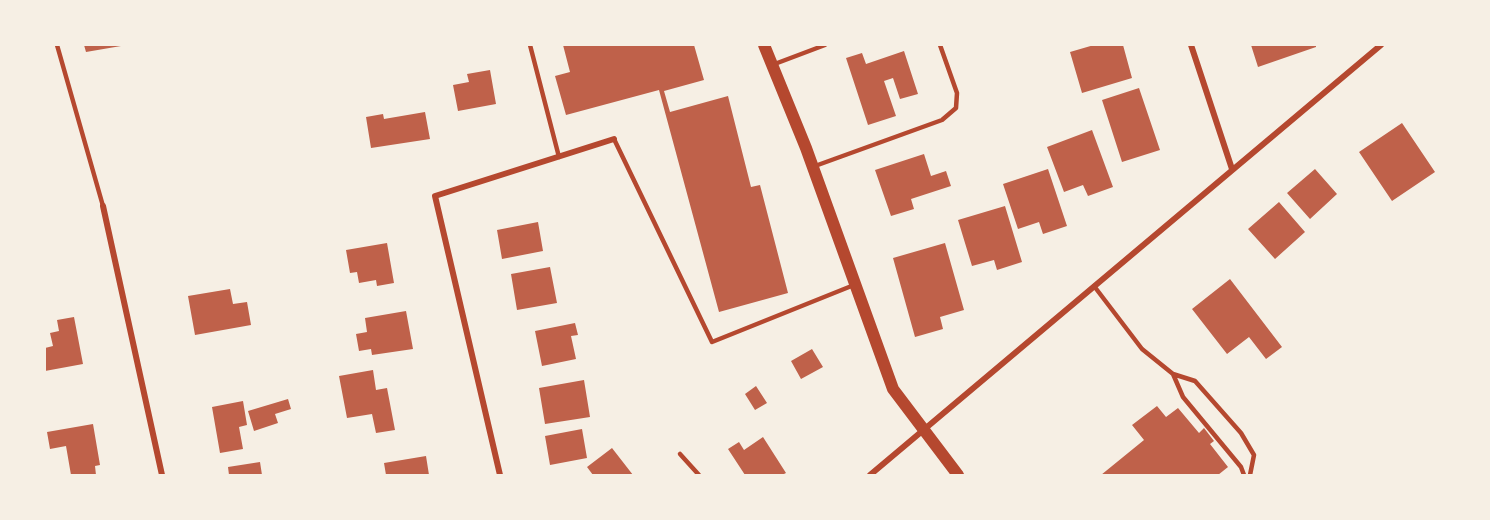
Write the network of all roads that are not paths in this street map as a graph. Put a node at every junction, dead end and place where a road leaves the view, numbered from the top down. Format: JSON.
{"nodes":[{"id":1,"x":57,"y":45,"type":"edge"},
{"id":2,"x":530,"y":45,"type":"edge"},
{"id":3,"x":764,"y":45,"type":"edge"},
{"id":4,"x":825,"y":45,"type":"edge"},
{"id":5,"x":940,"y":45,"type":"edge"},
{"id":6,"x":1191,"y":45,"type":"edge"},
{"id":7,"x":1381,"y":45,"type":"edge"},
{"id":8,"x":772,"y":65,"type":"junction"},
{"id":9,"x":614,"y":139,"type":"joint"},
{"id":10,"x":559,"y":157,"type":"junction"},
{"id":11,"x":813,"y":167,"type":"junction"},
{"id":12,"x":1232,"y":169,"type":"junction"},
{"id":13,"x":103,"y":206,"type":"joint"},
{"id":14,"x":856,"y":285,"type":"junction"},
{"id":15,"x":1094,"y":286,"type":"junction"},
{"id":16,"x":1173,"y":374,"type":"junction"},
{"id":17,"x":924,"y":430,"type":"junction"},
{"id":18,"x":680,"y":454,"type":"dead end"},
{"id":19,"x":162,"y":475,"type":"edge"},
{"id":20,"x":500,"y":475,"type":"edge"},
{"id":21,"x":699,"y":475,"type":"edge"},
{"id":22,"x":870,"y":475,"type":"edge"},
{"id":23,"x":958,"y":475,"type":"edge"},
{"id":24,"x":1244,"y":475,"type":"edge"},
{"id":25,"x":1250,"y":475,"type":"edge"}],
"edges":[{"from":1,"to":13,"type":"lane"},
{"from":2,"to":10,"type":"lane"},
{"from":3,"to":8,"type":"main road"},
{"from":4,"to":8,"type":"lane"},
{"from":5,"to":11,"type":"lane"},
{"from":6,"to":12,"type":"street"},
{"from":7,"to":12,"type":"street"},
{"from":8,"to":11,"type":"main road"},
{"from":9,"to":10,"type":"street"},
{"from":9,"to":14,"type":"lane"},
{"from":10,"to":20,"type":"street"},
{"from":11,"to":14,"type":"main road"},
{"from":12,"to":15,"type":"street"},
{"from":13,"to":19,"type":"street"},
{"from":14,"to":17,"type":"main road"},
{"from":15,"to":16,"type":"lane"},
{"from":15,"to":17,"type":"street"},
{"from":16,"to":24,"type":"lane"},
{"from":16,"to":25,"type":"lane"},
{"from":17,"to":22,"type":"street"},
{"from":17,"to":23,"type":"main road"},
{"from":18,"to":21,"type":"lane"}]}
